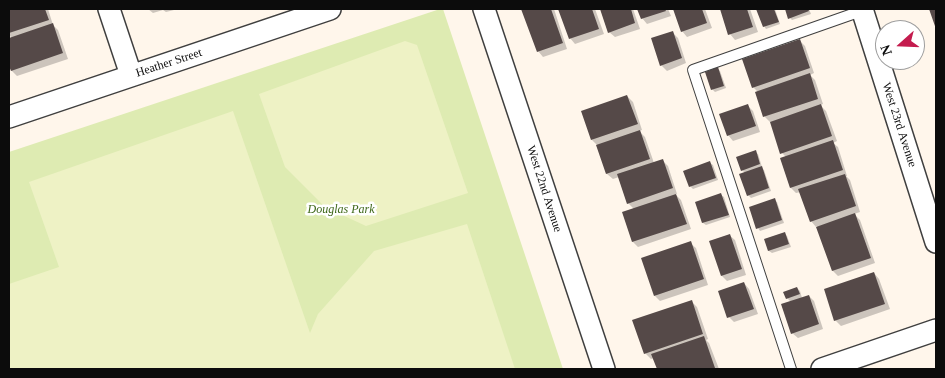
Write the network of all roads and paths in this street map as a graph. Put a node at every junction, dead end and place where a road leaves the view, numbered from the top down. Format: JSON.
{"nodes":[{"id":1,"x":109,"y":9,"type":"edge"},
{"id":2,"x":330,"y":9,"type":"edge"},
{"id":3,"x":484,"y":9,"type":"edge"},
{"id":4,"x":865,"y":9,"type":"edge"},
{"id":5,"x":131,"y":75,"type":"junction"},
{"id":6,"x":9,"y":116,"type":"edge"},
{"id":7,"x":936,"y":242,"type":"edge"},
{"id":8,"x":936,"y":330,"type":"edge"},
{"id":9,"x":604,"y":369,"type":"edge"},
{"id":10,"x":791,"y":369,"type":"edge"},
{"id":11,"x":822,"y":369,"type":"edge"}],
"edges":[{"from":1,"to":5,"type":"street"},
{"from":2,"to":5,"type":"street","name":"Heather Street"},
{"from":3,"to":9,"type":"street","name":"West 22nd Avenue"},
{"from":4,"to":7,"type":"street","name":"West 23rd Avenue"},
{"from":4,"to":10,"type":"lane"},
{"from":5,"to":6,"type":"street","name":"Heather Street"},
{"from":8,"to":11,"type":"street"}]}
